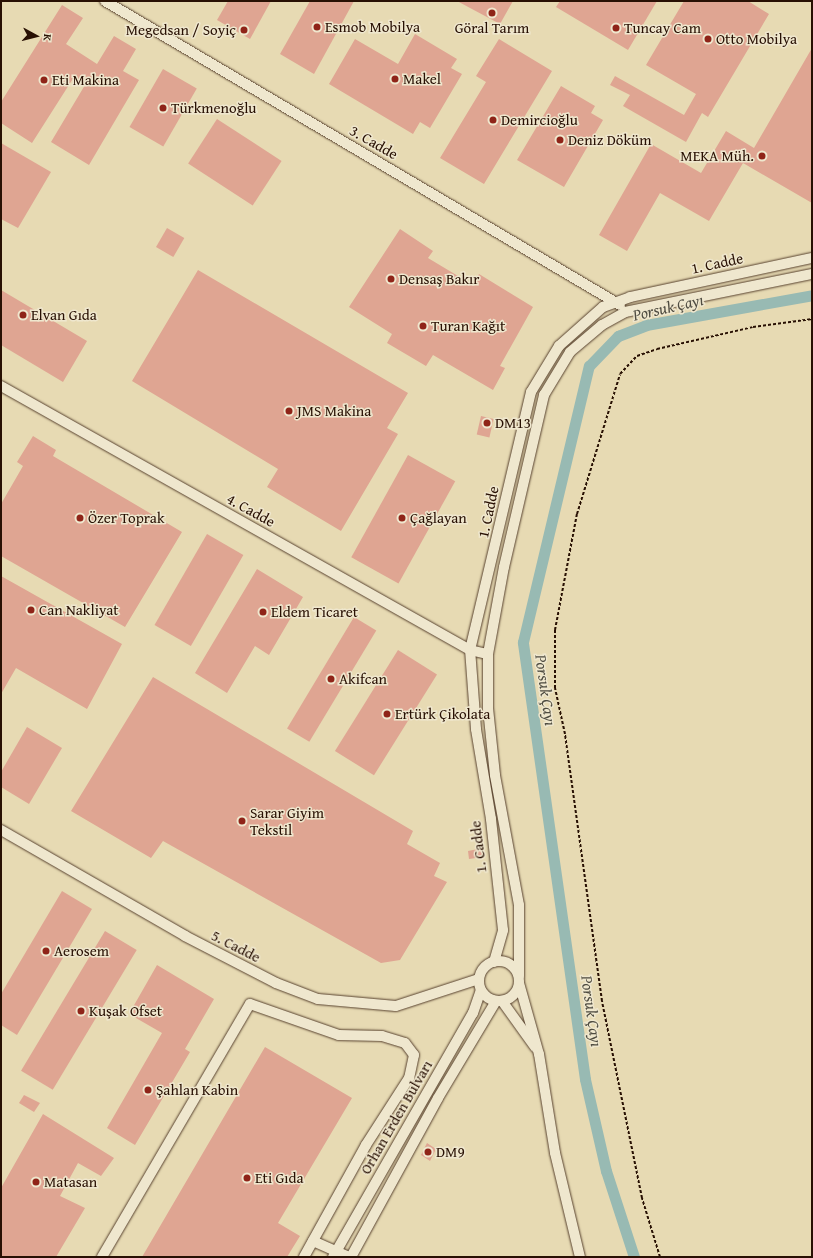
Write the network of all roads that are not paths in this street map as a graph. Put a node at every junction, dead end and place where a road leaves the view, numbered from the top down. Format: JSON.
{"nodes":[{"id":1,"x":105,"y":1,"type":"edge"},
{"id":2,"x":812,"y":258,"type":"edge"},
{"id":3,"x":812,"y":274,"type":"edge"},
{"id":4,"x":617,"y":302,"type":"junction"},
{"id":5,"x":625,"y":312,"type":"junction"},
{"id":6,"x":1,"y":386,"type":"edge"},
{"id":7,"x":470,"y":650,"type":"junction"},
{"id":8,"x":488,"y":654,"type":"junction"},
{"id":9,"x":1,"y":830,"type":"edge"},
{"id":10,"x":494,"y":962,"type":"junction"},
{"id":11,"x":479,"y":979,"type":"junction"},
{"id":12,"x":519,"y":979,"type":"junction"},
{"id":13,"x":481,"y":990,"type":"junction"},
{"id":14,"x":499,"y":1001,"type":"junction"},
{"id":15,"x":539,"y":1054,"type":"junction"},
{"id":16,"x":313,"y":1241,"type":"junction"},
{"id":17,"x":334,"y":1254,"type":"edge"},
{"id":18,"x":102,"y":1257,"type":"edge"},
{"id":19,"x":304,"y":1257,"type":"edge"},
{"id":20,"x":350,"y":1257,"type":"edge"},
{"id":21,"x":580,"y":1257,"type":"edge"}],
"edges":[{"from":1,"to":4,"type":"street","name":"3. Cadde"},
{"from":2,"to":4,"type":"street","name":"1. Cadde"},
{"from":3,"to":5,"type":"street","name":"1. Cadde"},
{"from":4,"to":5,"type":"street","name":"3. Cadde"},
{"from":4,"to":7,"type":"street","name":"1. Cadde"},
{"from":5,"to":8,"type":"street","name":"1. Cadde"},
{"from":6,"to":7,"type":"street","name":"4. Cadde"},
{"from":7,"to":8,"type":"street","name":"4. Cadde"},
{"from":7,"to":10,"type":"street","name":"1. Cadde"},
{"from":8,"to":12,"type":"street","name":"1. Cadde"},
{"from":9,"to":11,"type":"street","name":"5. Cadde"},
{"from":10,"to":11,"type":"street"},
{"from":10,"to":12,"type":"street"},
{"from":11,"to":13,"type":"street"},
{"from":12,"to":14,"type":"street","name":"Orhan Erden Bulvarı"},
{"from":12,"to":15,"type":"street","name":"1. Cadde"},
{"from":13,"to":14,"type":"street"},
{"from":13,"to":17,"type":"street","name":"Orhan Erden Bulvarı"},
{"from":14,"to":15,"type":"street"},
{"from":14,"to":20,"type":"street","name":"Orhan Erden Bulvarı"},
{"from":15,"to":21,"type":"street","name":"1. Cadde"},
{"from":16,"to":17,"type":"street"},
{"from":16,"to":18,"type":"street"},
{"from":16,"to":19,"type":"street"},
{"from":17,"to":20,"type":"street"}]}
